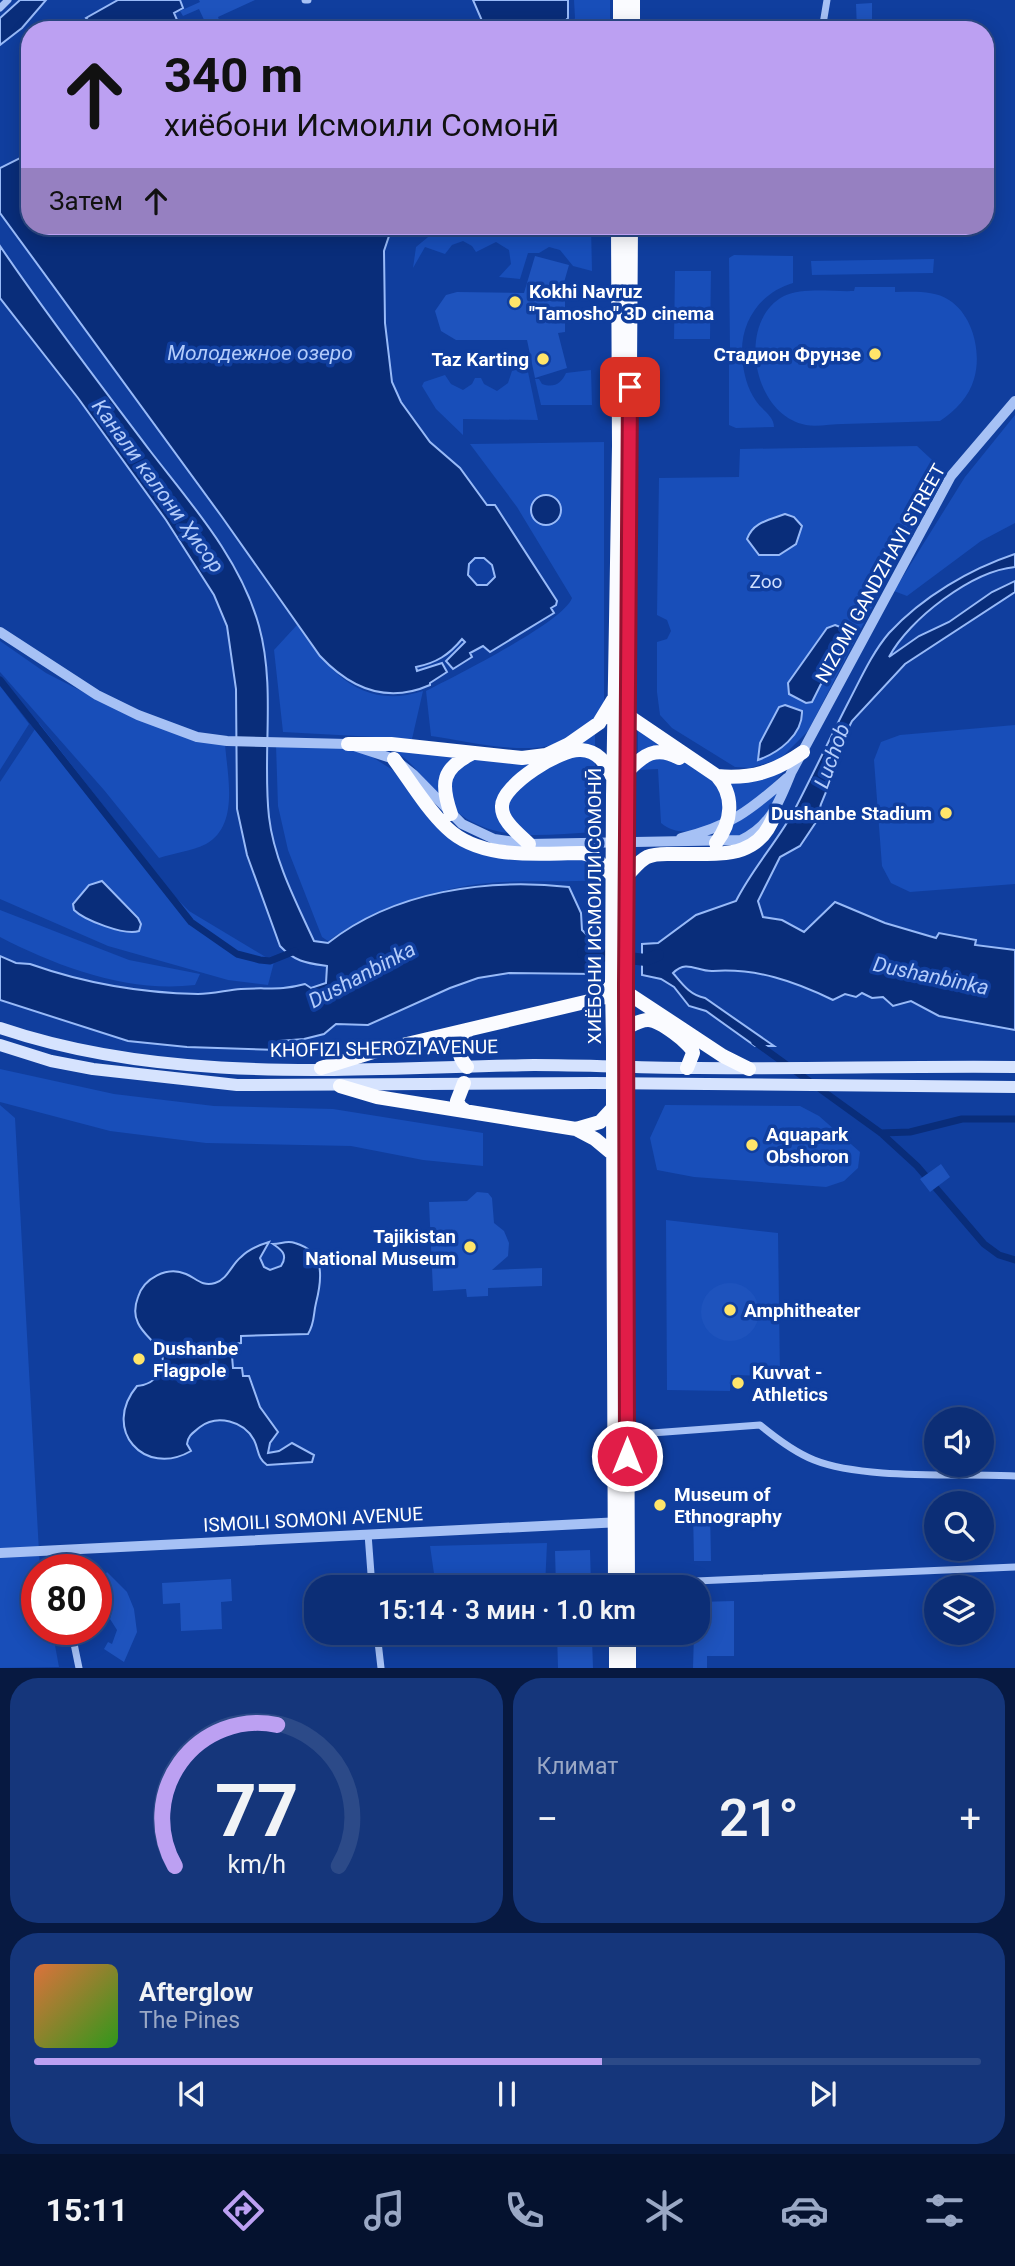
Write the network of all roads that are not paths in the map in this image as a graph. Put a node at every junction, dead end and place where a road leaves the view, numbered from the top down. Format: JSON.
{"nodes":[{"id":1,"x":8,"y":0,"type":"edge"},
{"id":2,"x":620,"y":0,"type":"edge"},
{"id":3,"x":633,"y":0,"type":"edge"},
{"id":4,"x":827,"y":0,"type":"edge"},
{"id":5,"x":0,"y":8,"type":"edge"},
{"id":6,"x":620,"y":21,"type":"edge"},
{"id":7,"x":633,"y":21,"type":"edge"},
{"id":8,"x":824,"y":21,"type":"edge"},
{"id":9,"x":618,"y":235,"type":"edge"},
{"id":10,"x":632,"y":235,"type":"edge"},
{"id":11,"x":1015,"y":401,"type":"edge"},
{"id":12,"x":0,"y":632,"type":"edge"},
{"id":13,"x":614,"y":699,"type":"junction"},
{"id":14,"x":627,"y":715,"type":"junction"},
{"id":15,"x":348,"y":744,"type":"junction"},
{"id":16,"x":803,"y":752,"type":"junction"},
{"id":17,"x":472,"y":753,"type":"junction"},
{"id":18,"x":394,"y":759,"type":"junction"},
{"id":19,"x":791,"y":773,"type":"junction"},
{"id":20,"x":620,"y":775,"type":"junction"},
{"id":21,"x":718,"y":776,"type":"junction"},
{"id":22,"x":775,"y":813,"type":"junction"},
{"id":23,"x":451,"y":814,"type":"junction"},
{"id":24,"x":719,"y":832,"type":"junction"},
{"id":25,"x":529,"y":844,"type":"junction"},
{"id":26,"x":620,"y":875,"type":"junction"},
{"id":27,"x":621,"y":986,"type":"junction"},
{"id":28,"x":602,"y":998,"type":"junction"},
{"id":29,"x":612,"y":1011,"type":"junction"},
{"id":30,"x":0,"y":1028,"type":"edge"},
{"id":31,"x":469,"y":1030,"type":"junction"},
{"id":32,"x":621,"y":1037,"type":"junction"},
{"id":33,"x":0,"y":1045,"type":"edge"},
{"id":34,"x":467,"y":1067,"type":"junction"},
{"id":35,"x":919,"y":1067,"type":"junction"},
{"id":36,"x":963,"y":1067,"type":"junction"},
{"id":37,"x":1015,"y":1067,"type":"edge"},
{"id":38,"x":285,"y":1068,"type":"junction"},
{"id":39,"x":687,"y":1068,"type":"junction"},
{"id":40,"x":321,"y":1069,"type":"junction"},
{"id":41,"x":749,"y":1069,"type":"junction"},
{"id":42,"x":464,"y":1083,"type":"junction"},
{"id":43,"x":284,"y":1086,"type":"junction"},
{"id":44,"x":340,"y":1086,"type":"junction"},
{"id":45,"x":920,"y":1087,"type":"junction"},
{"id":46,"x":964,"y":1087,"type":"junction"},
{"id":47,"x":1015,"y":1087,"type":"edge"},
{"id":48,"x":619,"y":1107,"type":"junction"},
{"id":49,"x":466,"y":1111,"type":"junction"},
{"id":50,"x":576,"y":1129,"type":"junction"},
{"id":51,"x":613,"y":1154,"type":"junction"},
{"id":52,"x":621,"y":1435,"type":"junction"},
{"id":53,"x":1015,"y":1476,"type":"edge"},
{"id":54,"x":621,"y":1522,"type":"junction"},
{"id":55,"x":368,"y":1534,"type":"junction"},
{"id":56,"x":55,"y":1550,"type":"junction"},
{"id":57,"x":0,"y":1553,"type":"edge"},
{"id":58,"x":56,"y":1554,"type":"edge"},
{"id":59,"x":1015,"y":1567,"type":"edge"},
{"id":60,"x":371,"y":1575,"type":"edge"},
{"id":61,"x":623,"y":1575,"type":"edge"},
{"id":62,"x":710,"y":1582,"type":"edge"},
{"id":63,"x":74,"y":1645,"type":"edge"},
{"id":64,"x":378,"y":1645,"type":"edge"},
{"id":65,"x":616,"y":1645,"type":"edge"},
{"id":66,"x":629,"y":1645,"type":"edge"},
{"id":67,"x":79,"y":1668,"type":"edge"},
{"id":68,"x":381,"y":1668,"type":"edge"},
{"id":69,"x":616,"y":1668,"type":"edge"},
{"id":70,"x":629,"y":1668,"type":"edge"}],
"edges":[{"from":1,"to":5,"type":"street"},
{"from":2,"to":6,"type":"highway"},
{"from":3,"to":7,"type":"highway"},
{"from":4,"to":8,"type":"street"},
{"from":9,"to":13,"type":"highway","name":"ХИЁБОНИ ИСМОИЛИ СОМОНӢ"},
{"from":10,"to":14,"type":"highway"},
{"from":11,"to":16,"type":"street","name":"NIZOMI GANDZHAVI STREET"},
{"from":12,"to":15,"type":"street"},
{"from":13,"to":17,"type":"highway"},
{"from":13,"to":20,"type":"highway","name":"ХИЁБОНИ ИСМОИЛИ СОМОНӢ"},
{"from":14,"to":20,"type":"highway"},
{"from":14,"to":21,"type":"highway"},
{"from":15,"to":17,"type":"highway"},
{"from":15,"to":18,"type":"street"},
{"from":16,"to":19,"type":"street","name":"NIZOMI GANDZHAVI STREET"},
{"from":16,"to":21,"type":"highway"},
{"from":17,"to":23,"type":"highway"},
{"from":18,"to":23,"type":"street"},
{"from":18,"to":26,"type":"highway"},
{"from":19,"to":22,"type":"street"},
{"from":19,"to":24,"type":"street"},
{"from":20,"to":24,"type":"highway"},
{"from":20,"to":25,"type":"highway"},
{"from":20,"to":26,"type":"highway","name":"ХИЁБОНИ ИСМОИЛИ СОМОНӢ","bridge":true},
{"from":21,"to":24,"type":"highway"},
{"from":22,"to":24,"type":"street"},
{"from":22,"to":26,"type":"highway"},
{"from":23,"to":25,"type":"street"},
{"from":24,"to":25,"type":"street"},
{"from":26,"to":27,"type":"highway","name":"ХИЁБОНИ ИСМОИЛИ СОМОНӢ","bridge":true},
{"from":27,"to":28,"type":"highway"},
{"from":27,"to":29,"type":"highway","name":"ХИЁБОНИ ИСМОИЛИ СОМОНӢ"},
{"from":27,"to":32,"type":"highway","name":"ХИЁБОНИ ИСМОИЛИ СОМОНӢ"},
{"from":27,"to":41,"type":"highway"},
{"from":28,"to":29,"type":"highway"},
{"from":28,"to":31,"type":"highway"},
{"from":29,"to":32,"type":"highway","name":"ХИЁБОНИ ИСМОИЛИ СОМОНӢ"},
{"from":30,"to":38,"type":"main road","name":"KHOFIZI SHEROZI AVENUE"},
{"from":31,"to":34,"type":"highway"},
{"from":31,"to":40,"type":"highway"},
{"from":32,"to":39,"type":"highway"},
{"from":32,"to":48,"type":"highway","name":"ХИЁБОНИ ИСМОИЛИ СОМОНӢ","bridge":true},
{"from":33,"to":43,"type":"main road","name":"KHOFIZI SHEROZI AVENUE"},
{"from":34,"to":39,"type":"main road","name":"KHOFIZI SHEROZI AVENUE"},
{"from":34,"to":40,"type":"main road","name":"KHOFIZI SHEROZI AVENUE"},
{"from":35,"to":36,"type":"main road"},
{"from":35,"to":41,"type":"main road","name":"KHOFIZI SHEROZI AVENUE"},
{"from":35,"to":45,"type":"main road"},
{"from":36,"to":37,"type":"main road"},
{"from":36,"to":46,"type":"main road"},
{"from":38,"to":40,"type":"main road","name":"KHOFIZI SHEROZI AVENUE"},
{"from":38,"to":43,"type":"main road"},
{"from":39,"to":41,"type":"main road","name":"KHOFIZI SHEROZI AVENUE"},
{"from":42,"to":44,"type":"main road","name":"KHOFIZI SHEROZI AVENUE"},
{"from":42,"to":45,"type":"main road","name":"KHOFIZI SHEROZI AVENUE"},
{"from":42,"to":49,"type":"highway"},
{"from":43,"to":44,"type":"main road","name":"KHOFIZI SHEROZI AVENUE"},
{"from":44,"to":49,"type":"highway"},
{"from":45,"to":46,"type":"main road"},
{"from":46,"to":47,"type":"main road"},
{"from":48,"to":50,"type":"highway"},
{"from":48,"to":51,"type":"highway","name":"ХИЁБОНИ ИСМОИЛИ СОМОНӢ"},
{"from":48,"to":52,"type":"highway"},
{"from":49,"to":50,"type":"highway"},
{"from":50,"to":51,"type":"highway"},
{"from":51,"to":52,"type":"highway","name":"ХИЁБОНИ ИСМОИЛИ СОМОНӢ"},
{"from":52,"to":53,"type":"street"},
{"from":52,"to":54,"type":"highway","name":"ХИЁБОНИ ИСМОИЛИ СОМОНӢ"},
{"from":54,"to":55,"type":"street","name":"ISMOILI SOMONI AVENUE"},
{"from":54,"to":61,"type":"highway","name":"ХИЁБОНИ ИСМОИЛИ СОМОНӢ"},
{"from":55,"to":56,"type":"street","name":"ISMOILI SOMONI AVENUE"},
{"from":55,"to":60,"type":"street"},
{"from":56,"to":57,"type":"street","name":"ISMOILI SOMONI AVENUE"},
{"from":56,"to":58,"type":"street"},
{"from":59,"to":62,"type":"street"},
{"from":63,"to":67,"type":"street"},
{"from":64,"to":68,"type":"street"},
{"from":65,"to":69,"type":"highway"},
{"from":66,"to":70,"type":"highway"}]}
